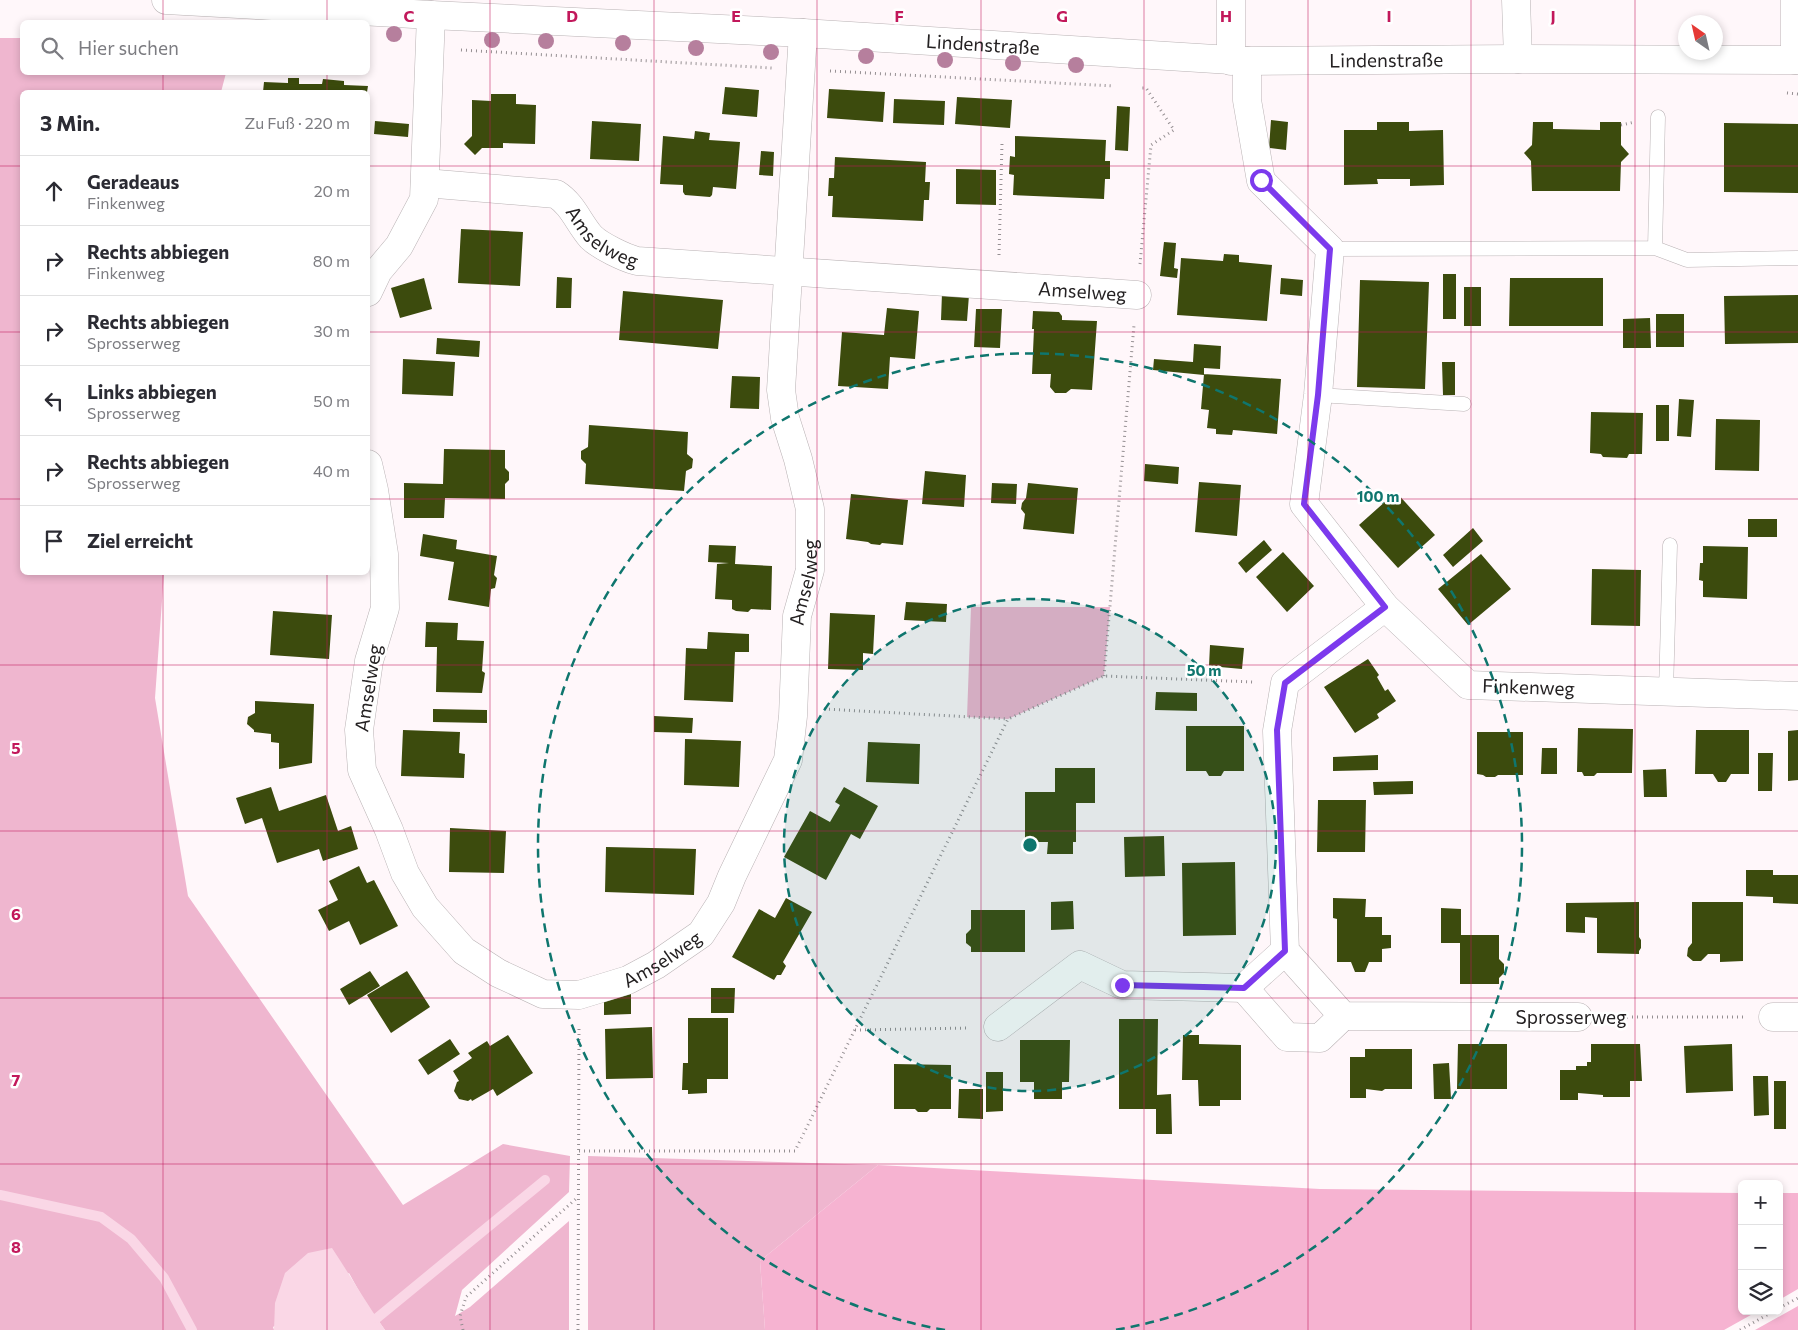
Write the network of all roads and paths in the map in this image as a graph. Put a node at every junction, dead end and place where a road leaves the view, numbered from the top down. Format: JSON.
{"nodes":[{"id":1,"x":166,"y":0,"type":"edge"},
{"id":2,"x":1231,"y":0,"type":"edge"},
{"id":3,"x":1516,"y":0,"type":"edge"},
{"id":4,"x":1795,"y":0,"type":"edge"},
{"id":5,"x":431,"y":15,"type":"junction"},
{"id":6,"x":803,"y":33,"type":"junction"},
{"id":7,"x":429,"y":49,"type":"junction"},
{"id":8,"x":1518,"y":59,"type":"junction"},
{"id":9,"x":1796,"y":60,"type":"edge"},
{"id":10,"x":1239,"y":61,"type":"junction"},
{"id":11,"x":801,"y":70,"type":"junction"},
{"id":12,"x":1116,"y":86,"type":"dead end"},
{"id":13,"x":1136,"y":87,"type":"dead end"},
{"id":14,"x":1658,"y":117,"type":"dead end"},
{"id":15,"x":1002,"y":143,"type":"dead end"},
{"id":16,"x":425,"y":183,"type":"junction"},
{"id":17,"x":1655,"y":248,"type":"junction"},
{"id":18,"x":1330,"y":249,"type":"junction"},
{"id":19,"x":1798,"y":258,"type":"edge"},
{"id":20,"x":789,"y":270,"type":"junction"},
{"id":21,"x":999,"y":286,"type":"junction"},
{"id":22,"x":370,"y":288,"type":"edge"},
{"id":23,"x":1137,"y":295,"type":"junction"},
{"id":24,"x":1318,"y":395,"type":"junction"},
{"id":25,"x":1464,"y":404,"type":"dead end"},
{"id":26,"x":370,"y":473,"type":"edge"},
{"id":27,"x":1670,"y":546,"type":"dead end"},
{"id":28,"x":1385,"y":607,"type":"junction"},
{"id":29,"x":1104,"y":676,"type":"junction"},
{"id":30,"x":1285,"y":683,"type":"junction"},
{"id":31,"x":1666,"y":692,"type":"junction"},
{"id":32,"x":1798,"y":696,"type":"edge"},
{"id":33,"x":793,"y":707,"type":"junction"},
{"id":34,"x":1008,"y":719,"type":"junction"},
{"id":35,"x":1285,"y":951,"type":"junction"},
{"id":36,"x":1244,"y":988,"type":"junction"},
{"id":37,"x":579,"y":995,"type":"junction"},
{"id":38,"x":1343,"y":1016,"type":"junction"},
{"id":39,"x":1578,"y":1017,"type":"joint"},
{"id":40,"x":1786,"y":1017,"type":"edge"},
{"id":41,"x":998,"y":1027,"type":"joint"},
{"id":42,"x":855,"y":1030,"type":"junction"},
{"id":43,"x":579,"y":1150,"type":"junction"},
{"id":44,"x":578,"y":1196,"type":"junction"},
{"id":45,"x":1798,"y":1298,"type":"edge"},
{"id":46,"x":1783,"y":1306,"type":"edge"},
{"id":47,"x":1767,"y":1315,"type":"edge"},
{"id":48,"x":463,"y":1330,"type":"edge"},
{"id":49,"x":578,"y":1330,"type":"edge"},
{"id":50,"x":1740,"y":1330,"type":"edge"}],
"edges":[{"from":1,"to":5,"type":"street","name":"Lindenstraße"},
{"from":2,"to":10,"type":"street"},
{"from":3,"to":8,"type":"street"},
{"from":4,"to":9,"type":"street"},
{"from":5,"to":6,"type":"street","name":"Lindenstraße"},
{"from":5,"to":7,"type":"street"},
{"from":6,"to":10,"type":"street","name":"Lindenstraße"},
{"from":6,"to":11,"type":"street","name":"Amselweg"},
{"from":7,"to":11,"type":"path"},
{"from":7,"to":16,"type":"street"},
{"from":8,"to":9,"type":"street","name":"Lindenstraße"},
{"from":8,"to":10,"type":"street","name":"Lindenstraße"},
{"from":10,"to":18,"type":"street"},
{"from":11,"to":12,"type":"path"},
{"from":11,"to":20,"type":"street","name":"Amselweg"},
{"from":13,"to":23,"type":"path"},
{"from":14,"to":17,"type":"lane"},
{"from":15,"to":21,"type":"path"},
{"from":16,"to":20,"type":"street","name":"Amselweg"},
{"from":16,"to":22,"type":"street"},
{"from":17,"to":18,"type":"lane"},
{"from":17,"to":19,"type":"lane"},
{"from":18,"to":24,"type":"street","name":"Finkenweg"},
{"from":20,"to":21,"type":"street","name":"Amselweg"},
{"from":20,"to":33,"type":"street","name":"Amselweg"},
{"from":21,"to":23,"type":"street","name":"Amselweg"},
{"from":23,"to":29,"type":"path"},
{"from":24,"to":25,"type":"lane"},
{"from":24,"to":28,"type":"street","name":"Finkenweg"},
{"from":26,"to":37,"type":"street","name":"Amselweg"},
{"from":27,"to":31,"type":"lane"},
{"from":28,"to":30,"type":"street"},
{"from":28,"to":31,"type":"street","name":"Finkenweg"},
{"from":29,"to":30,"type":"path"},
{"from":29,"to":34,"type":"path"},
{"from":30,"to":35,"type":"street"},
{"from":31,"to":32,"type":"street","name":"Finkenweg"},
{"from":33,"to":34,"type":"path"},
{"from":33,"to":37,"type":"street","name":"Amselweg"},
{"from":34,"to":42,"type":"path"},
{"from":35,"to":36,"type":"street"},
{"from":35,"to":38,"type":"street"},
{"from":36,"to":38,"type":"street"},
{"from":36,"to":41,"type":"street"},
{"from":37,"to":43,"type":"path"},
{"from":38,"to":39,"type":"street","name":"Sprosserweg"},
{"from":39,"to":40,"type":"path","name":"Sprosserweg"},
{"from":41,"to":42,"type":"path"},
{"from":42,"to":43,"type":"path"},
{"from":43,"to":44,"type":"path"},
{"from":44,"to":48,"type":"path"},
{"from":44,"to":49,"type":"path"},
{"from":45,"to":46,"type":"path"},
{"from":47,"to":50,"type":"path"}]}
